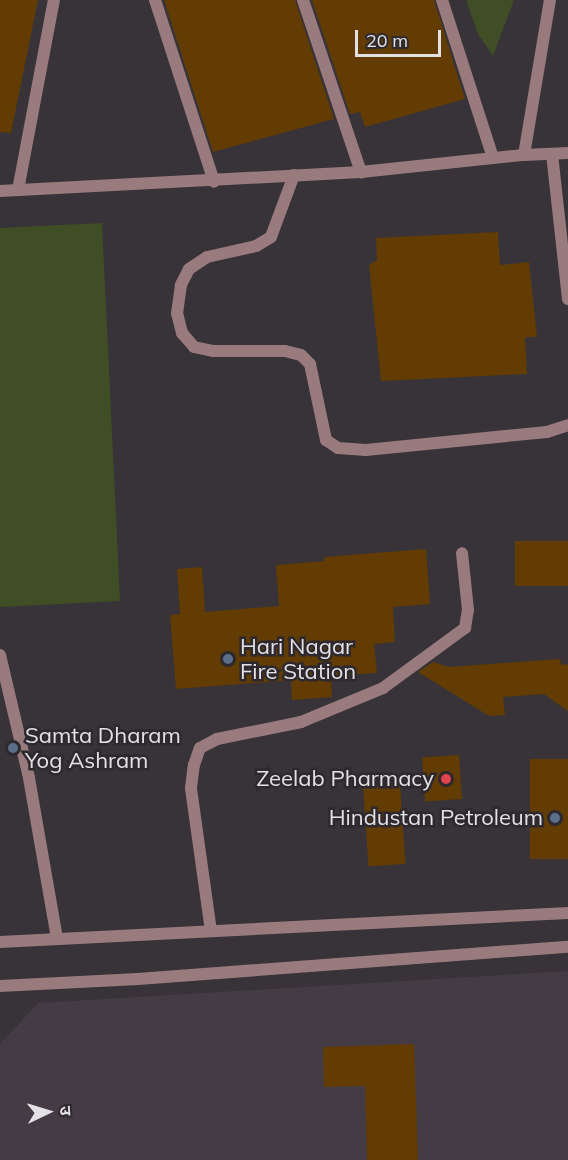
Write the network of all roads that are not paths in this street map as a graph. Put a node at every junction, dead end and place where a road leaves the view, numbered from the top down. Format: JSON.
{"nodes":[{"id":1,"x":54,"y":0,"type":"edge"},
{"id":2,"x":155,"y":0,"type":"edge"},
{"id":3,"x":303,"y":0,"type":"edge"},
{"id":4,"x":442,"y":0,"type":"edge"},
{"id":5,"x":550,"y":0,"type":"edge"},
{"id":6,"x":568,"y":153,"type":"edge"},
{"id":7,"x":552,"y":154,"type":"junction"},
{"id":8,"x":524,"y":155,"type":"junction"},
{"id":9,"x":493,"y":158,"type":"junction"},
{"id":10,"x":361,"y":172,"type":"junction"},
{"id":11,"x":294,"y":175,"type":"junction"},
{"id":12,"x":214,"y":182,"type":"junction"},
{"id":13,"x":18,"y":190,"type":"junction"},
{"id":14,"x":0,"y":191,"type":"edge"},
{"id":15,"x":568,"y":299,"type":"edge"},
{"id":16,"x":568,"y":425,"type":"edge"},
{"id":17,"x":462,"y":553,"type":"dead end"},
{"id":18,"x":0,"y":655,"type":"edge"},
{"id":19,"x":568,"y":913,"type":"edge"},
{"id":20,"x":212,"y":931,"type":"junction"},
{"id":21,"x":57,"y":939,"type":"junction"},
{"id":22,"x":0,"y":942,"type":"edge"},
{"id":23,"x":568,"y":947,"type":"edge"},
{"id":24,"x":0,"y":986,"type":"edge"}],
"edges":[{"from":1,"to":13,"type":"street"},
{"from":2,"to":12,"type":"street"},
{"from":3,"to":10,"type":"street"},
{"from":4,"to":9,"type":"street"},
{"from":5,"to":8,"type":"street"},
{"from":6,"to":7,"type":"street"},
{"from":7,"to":8,"type":"street"},
{"from":7,"to":15,"type":"street"},
{"from":8,"to":9,"type":"street"},
{"from":9,"to":10,"type":"street"},
{"from":10,"to":11,"type":"street"},
{"from":11,"to":12,"type":"street"},
{"from":11,"to":16,"type":"street"},
{"from":12,"to":13,"type":"street"},
{"from":13,"to":14,"type":"street"},
{"from":17,"to":20,"type":"street"},
{"from":18,"to":21,"type":"street"},
{"from":19,"to":20,"type":"street"},
{"from":20,"to":21,"type":"street"},
{"from":21,"to":22,"type":"street"},
{"from":23,"to":24,"type":"street"}]}
